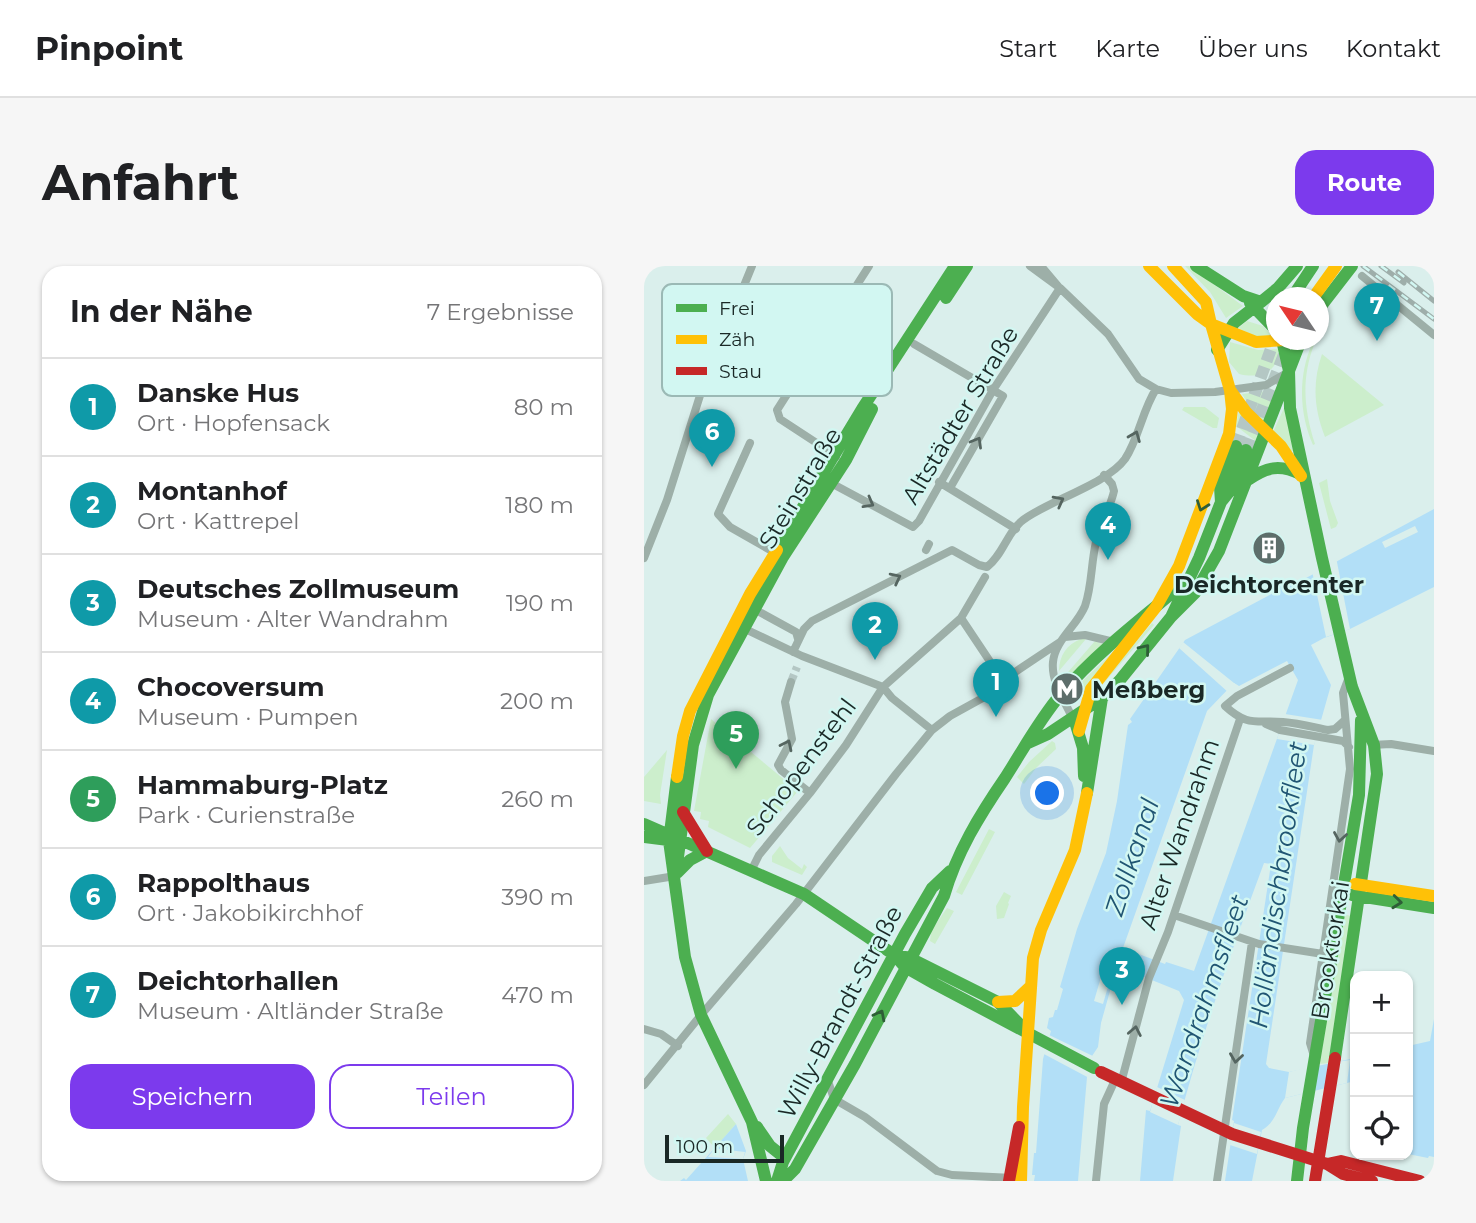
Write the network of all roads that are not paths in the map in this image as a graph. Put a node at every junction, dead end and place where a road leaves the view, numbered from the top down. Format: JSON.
{"nodes":[{"id":1,"x":752,"y":266,"type":"edge"},
{"id":2,"x":869,"y":266,"type":"edge"},
{"id":3,"x":955,"y":266,"type":"edge"},
{"id":4,"x":967,"y":266,"type":"edge"},
{"id":5,"x":1030,"y":266,"type":"edge"},
{"id":6,"x":1041,"y":266,"type":"edge"},
{"id":7,"x":1149,"y":266,"type":"edge"},
{"id":8,"x":1173,"y":266,"type":"edge"},
{"id":9,"x":1196,"y":266,"type":"edge"},
{"id":10,"x":1210,"y":266,"type":"edge"},
{"id":11,"x":1297,"y":266,"type":"edge"},
{"id":12,"x":1313,"y":266,"type":"edge"},
{"id":13,"x":1336,"y":266,"type":"edge"},
{"id":14,"x":1352,"y":266,"type":"edge"},
{"id":15,"x":1362,"y":276,"type":"dead end"},
{"id":16,"x":1220,"y":280,"type":"junction"},
{"id":17,"x":745,"y":284,"type":"edge"},
{"id":18,"x":857,"y":284,"type":"edge"},
{"id":19,"x":1299,"y":287,"type":"edge"},
{"id":20,"x":1321,"y":287,"type":"edge"},
{"id":21,"x":1060,"y":288,"type":"junction"},
{"id":22,"x":1329,"y":296,"type":"edge"},
{"id":23,"x":1258,"y":305,"type":"junction"},
{"id":24,"x":1266,"y":316,"type":"edge"},
{"id":25,"x":1039,"y":320,"type":"junction"},
{"id":26,"x":1211,"y":324,"type":"junction"},
{"id":27,"x":1048,"y":327,"type":"dead end"},
{"id":28,"x":1227,"y":331,"type":"junction"},
{"id":29,"x":1434,"y":335,"type":"edge"},
{"id":30,"x":1266,"y":342,"type":"edge"},
{"id":31,"x":918,"y":346,"type":"junction"},
{"id":32,"x":1217,"y":350,"type":"junction"},
{"id":33,"x":1285,"y":350,"type":"edge"},
{"id":34,"x":1297,"y":350,"type":"edge"},
{"id":35,"x":892,"y":363,"type":"edge"},
{"id":36,"x":1289,"y":371,"type":"junction"},
{"id":37,"x":892,"y":382,"type":"edge"},
{"id":38,"x":1156,"y":389,"type":"junction"},
{"id":39,"x":993,"y":390,"type":"junction"},
{"id":40,"x":1230,"y":390,"type":"junction"},
{"id":41,"x":700,"y":396,"type":"edge"},
{"id":42,"x":784,"y":396,"type":"edge"},
{"id":43,"x":870,"y":396,"type":"edge"},
{"id":44,"x":882,"y":396,"type":"edge"},
{"id":45,"x":1267,"y":432,"type":"junction"},
{"id":46,"x":750,"y":443,"type":"dead end"},
{"id":47,"x":1241,"y":448,"type":"tunnel mouth"},
{"id":48,"x":835,"y":454,"type":"junction"},
{"id":49,"x":839,"y":471,"type":"junction"},
{"id":50,"x":1104,"y":475,"type":"junction"},
{"id":51,"x":1303,"y":478,"type":"junction"},
{"id":52,"x":941,"y":479,"type":"junction"},
{"id":53,"x":1248,"y":480,"type":"junction"},
{"id":54,"x":831,"y":483,"type":"junction"},
{"id":55,"x":950,"y":488,"type":"junction"},
{"id":56,"x":1016,"y":529,"type":"junction"},
{"id":57,"x":779,"y":555,"type":"junction"},
{"id":58,"x":644,"y":558,"type":"edge"},
{"id":59,"x":985,"y":577,"type":"dead end"},
{"id":60,"x":1188,"y":580,"type":"junction"},
{"id":61,"x":1156,"y":607,"type":"junction"},
{"id":62,"x":754,"y":609,"type":"junction"},
{"id":63,"x":1171,"y":617,"type":"junction"},
{"id":64,"x":961,"y":618,"type":"junction"},
{"id":65,"x":739,"y":624,"type":"junction"},
{"id":66,"x":798,"y":639,"type":"junction"},
{"id":67,"x":1063,"y":639,"type":"junction"},
{"id":68,"x":1114,"y":642,"type":"junction"},
{"id":69,"x":797,"y":654,"type":"junction"},
{"id":70,"x":797,"y":667,"type":"tunnel mouth"},
{"id":71,"x":1290,"y":668,"type":"dead end"},
{"id":72,"x":1349,"y":677,"type":"junction"},
{"id":73,"x":791,"y":682,"type":"tunnel mouth"},
{"id":74,"x":1005,"y":684,"type":"junction"},
{"id":75,"x":883,"y":687,"type":"junction"},
{"id":76,"x":1061,"y":693,"type":"junction"},
{"id":77,"x":1102,"y":698,"type":"junction"},
{"id":78,"x":1078,"y":714,"type":"junction"},
{"id":79,"x":1240,"y":719,"type":"junction"},
{"id":80,"x":1345,"y":720,"type":"junction"},
{"id":81,"x":932,"y":730,"type":"junction"},
{"id":82,"x":1319,"y":733,"type":"junction"},
{"id":83,"x":1028,"y":744,"type":"junction"},
{"id":84,"x":1362,"y":746,"type":"junction"},
{"id":85,"x":1434,"y":751,"type":"edge"},
{"id":86,"x":810,"y":793,"type":"junction"},
{"id":87,"x":1085,"y":793,"type":"junction"},
{"id":88,"x":683,"y":812,"type":"junction"},
{"id":89,"x":644,"y":824,"type":"edge"},
{"id":90,"x":644,"y":837,"type":"edge"},
{"id":91,"x":673,"y":839,"type":"junction"},
{"id":92,"x":707,"y":851,"type":"junction"},
{"id":93,"x":950,"y":870,"type":"junction"},
{"id":94,"x":751,"y":871,"type":"junction"},
{"id":95,"x":675,"y":876,"type":"junction"},
{"id":96,"x":644,"y":881,"type":"edge"},
{"id":97,"x":1362,"y":883,"type":"junction"},
{"id":98,"x":1345,"y":888,"type":"junction"},
{"id":99,"x":804,"y":894,"type":"junction"},
{"id":100,"x":1434,"y":896,"type":"edge"},
{"id":101,"x":1360,"y":898,"type":"junction"},
{"id":102,"x":1434,"y":908,"type":"edge"},
{"id":103,"x":1174,"y":915,"type":"junction"},
{"id":104,"x":1256,"y":943,"type":"junction"},
{"id":105,"x":893,"y":954,"type":"junction"},
{"id":106,"x":1322,"y":954,"type":"junction"},
{"id":107,"x":908,"y":962,"type":"junction"},
{"id":108,"x":1030,"y":987,"type":"junction"},
{"id":109,"x":998,"y":1002,"type":"junction"},
{"id":110,"x":701,"y":1015,"type":"junction"},
{"id":111,"x":644,"y":1029,"type":"edge"},
{"id":112,"x":1030,"y":1035,"type":"junction"},
{"id":113,"x":678,"y":1046,"type":"junction"},
{"id":114,"x":1315,"y":1062,"type":"junction"},
{"id":115,"x":827,"y":1078,"type":"junction"},
{"id":116,"x":1118,"y":1081,"type":"junction"},
{"id":117,"x":645,"y":1084,"type":"edge"},
{"id":118,"x":834,"y":1099,"type":"junction"},
{"id":119,"x":752,"y":1122,"type":"junction"},
{"id":120,"x":1229,"y":1132,"type":"junction"},
{"id":121,"x":1300,"y":1157,"type":"junction"},
{"id":122,"x":785,"y":1158,"type":"junction"},
{"id":123,"x":1322,"y":1162,"type":"junction"},
{"id":124,"x":1014,"y":1180,"type":"edge"},
{"id":125,"x":766,"y":1181,"type":"edge"},
{"id":126,"x":777,"y":1181,"type":"edge"},
{"id":127,"x":783,"y":1181,"type":"edge"},
{"id":128,"x":1096,"y":1181,"type":"edge"},
{"id":129,"x":1217,"y":1181,"type":"edge"},
{"id":130,"x":1297,"y":1181,"type":"edge"},
{"id":131,"x":1315,"y":1181,"type":"edge"},
{"id":132,"x":1372,"y":1181,"type":"edge"},
{"id":133,"x":1420,"y":1181,"type":"edge"}],
"edges":[{"from":1,"to":17,"type":"street"},
{"from":2,"to":18,"type":"street"},
{"from":3,"to":35,"type":"main road","name":"Steinstraße"},
{"from":4,"to":31,"type":"main road","name":"Steinstraße"},
{"from":5,"to":21,"type":"street"},
{"from":6,"to":21,"type":"street"},
{"from":7,"to":26,"type":"main road"},
{"from":8,"to":26,"type":"main road"},
{"from":9,"to":16,"type":"main road"},
{"from":10,"to":16,"type":"main road"},
{"from":11,"to":23,"type":"main road"},
{"from":12,"to":19,"type":"main road"},
{"from":13,"to":20,"type":"main road"},
{"from":14,"to":22,"type":"main road"},
{"from":15,"to":29,"type":"street"},
{"from":16,"to":23,"type":"main road"},
{"from":21,"to":25,"type":"street","name":"Altstädter Straße"},
{"from":21,"to":38,"type":"street"},
{"from":23,"to":24,"type":"main road"},
{"from":23,"to":28,"type":"main road"},
{"from":25,"to":27,"type":"street","name":"Altstädter Straße"},
{"from":25,"to":39,"type":"street","name":"Altstädter Straße"},
{"from":26,"to":28,"type":"main road"},
{"from":26,"to":32,"type":"main road"},
{"from":28,"to":30,"type":"main road"},
{"from":28,"to":32,"type":"main road"},
{"from":31,"to":37,"type":"main road","name":"Steinstraße"},
{"from":31,"to":39,"type":"street"},
{"from":32,"to":40,"type":"main road"},
{"from":33,"to":36,"type":"main road"},
{"from":34,"to":36,"type":"main road","name":"Willy-Brandt-Straße"},
{"from":36,"to":40,"type":"street"},
{"from":36,"to":45,"type":"main road","name":"Willy-Brandt-Straße"},
{"from":36,"to":51,"type":"main road"},
{"from":38,"to":40,"type":"street"},
{"from":50,"to":38,"type":"street","one_way":true},
{"from":39,"to":52,"type":"street","name":"Altstädter Straße"},
{"from":55,"to":39,"type":"street","name":"Altstädter Straße","one_way":true},
{"from":40,"to":45,"type":"main road"},
{"from":40,"to":61,"type":"main road","name":"Willy-Brandt-Straße","one_way":true},
{"from":41,"to":58,"type":"street"},
{"from":42,"to":48,"type":"street"},
{"from":43,"to":48,"type":"main road","name":"Steinstraße"},
{"from":44,"to":49,"type":"main road","name":"Steinstraße"},
{"from":45,"to":51,"type":"main road"},
{"from":45,"to":53,"type":"main road","name":"Willy-Brandt-Straße"},
{"from":46,"to":57,"type":"street"},
{"from":47,"to":60,"type":"main road","name":"Willy-Brandt-Straße"},
{"from":48,"to":49,"type":"street"},
{"from":48,"to":57,"type":"main road","name":"Steinstraße"},
{"from":49,"to":54,"type":"main road","name":"Steinstraße"},
{"from":56,"to":50,"type":"street","one_way":true},
{"from":50,"to":67,"type":"street"},
{"from":51,"to":53,"type":"main road"},
{"from":51,"to":72,"type":"main road"},
{"from":54,"to":52,"type":"street","name":"Altstädter Straße","one_way":true},
{"from":52,"to":55,"type":"street"},
{"from":53,"to":63,"type":"main road","name":"Willy-Brandt-Straße"},
{"from":54,"to":57,"type":"main road","name":"Steinstraße"},
{"from":55,"to":56,"type":"street"},
{"from":66,"to":56,"type":"street","one_way":true},
{"from":57,"to":62,"type":"main road","name":"Steinstraße"},
{"from":57,"to":65,"type":"main road","name":"Steinstraße"},
{"from":59,"to":64,"type":"street","name":"Schopenstehl"},
{"from":60,"to":61,"type":"main road","name":"Willy-Brandt-Straße"},
{"from":60,"to":63,"type":"main road","name":"Willy-Brandt-Straße"},
{"from":61,"to":68,"type":"main road","name":"Willy-Brandt-Straße"},
{"from":61,"to":78,"type":"main road","name":"Willy-Brandt-Straße"},
{"from":62,"to":65,"type":"main road"},
{"from":62,"to":66,"type":"street"},
{"from":77,"to":63,"type":"main road","name":"Willy-Brandt-Straße","one_way":true},
{"from":64,"to":74,"type":"street"},
{"from":64,"to":75,"type":"street","name":"Schopenstehl"},
{"from":65,"to":69,"type":"street"},
{"from":65,"to":88,"type":"main road"},
{"from":65,"to":91,"type":"main road"},
{"from":66,"to":69,"type":"street"},
{"from":67,"to":68,"type":"street"},
{"from":67,"to":74,"type":"street"},
{"from":67,"to":76,"type":"street"},
{"from":68,"to":76,"type":"main road","name":"Willy-Brandt-Straße"},
{"from":69,"to":70,"type":"street"},
{"from":69,"to":75,"type":"street"},
{"from":71,"to":79,"type":"street"},
{"from":72,"to":80,"type":"street","name":"Brooktorkai"},
{"from":72,"to":84,"type":"main road"},
{"from":86,"to":73,"type":"street","one_way":true},
{"from":74,"to":81,"type":"street"},
{"from":75,"to":81,"type":"street"},
{"from":75,"to":86,"type":"street","name":"Schopenstehl"},
{"from":76,"to":78,"type":"street"},
{"from":76,"to":83,"type":"main road","name":"Willy-Brandt-Straße"},
{"from":77,"to":78,"type":"main road","name":"Willy-Brandt-Straße"},
{"from":77,"to":87,"type":"main road"},
{"from":78,"to":83,"type":"main road","name":"Willy-Brandt-Straße"},
{"from":78,"to":87,"type":"main road"},
{"from":79,"to":82,"type":"street"},
{"from":79,"to":103,"type":"street","name":"Alter Wandrahm"},
{"from":80,"to":82,"type":"street"},
{"from":80,"to":84,"type":"street","name":"Brooktorkai"},
{"from":81,"to":99,"type":"street"},
{"from":82,"to":84,"type":"street"},
{"from":83,"to":93,"type":"main road","name":"Willy-Brandt-Straße"},
{"from":84,"to":85,"type":"street"},
{"from":84,"to":97,"type":"main road","name":"Brooktorkai"},
{"from":84,"to":98,"type":"main road","name":"Brooktorkai"},
{"from":84,"to":106,"type":"street","name":"Brooktorkai","one_way":true},
{"from":86,"to":94,"type":"street","name":"Schopenstehl"},
{"from":87,"to":108,"type":"main road"},
{"from":88,"to":91,"type":"main road"},
{"from":88,"to":92,"type":"main road"},
{"from":89,"to":91,"type":"main road"},
{"from":90,"to":91,"type":"main road"},
{"from":91,"to":92,"type":"main road"},
{"from":91,"to":95,"type":"main road"},
{"from":92,"to":94,"type":"main road"},
{"from":92,"to":95,"type":"main road"},
{"from":93,"to":105,"type":"main road","name":"Willy-Brandt-Straße"},
{"from":93,"to":107,"type":"main road","name":"Willy-Brandt-Straße"},
{"from":94,"to":99,"type":"main road"},
{"from":95,"to":96,"type":"street"},
{"from":95,"to":110,"type":"main road"},
{"from":97,"to":98,"type":"main road"},
{"from":97,"to":100,"type":"main road"},
{"from":97,"to":101,"type":"main road","name":"Brooktorkai"},
{"from":98,"to":101,"type":"main road"},
{"from":98,"to":114,"type":"main road","name":"Brooktorkai"},
{"from":99,"to":105,"type":"main road"},
{"from":99,"to":110,"type":"street"},
{"from":101,"to":102,"type":"main road","one_way":true},
{"from":101,"to":123,"type":"main road","name":"Brooktorkai"},
{"from":103,"to":104,"type":"street"},
{"from":116,"to":103,"type":"street","name":"Alter Wandrahm","one_way":true},
{"from":104,"to":106,"type":"street"},
{"from":104,"to":120,"type":"street","one_way":true},
{"from":105,"to":107,"type":"main road"},
{"from":105,"to":115,"type":"main road","name":"Willy-Brandt-Straße"},
{"from":106,"to":114,"type":"street","name":"Brooktorkai"},
{"from":107,"to":109,"type":"main road"},
{"from":107,"to":112,"type":"main road"},
{"from":118,"to":107,"type":"main road","name":"Willy-Brandt-Straße","one_way":true},
{"from":108,"to":109,"type":"main road"},
{"from":108,"to":112,"type":"main road"},
{"from":109,"to":112,"type":"main road"},
{"from":110,"to":113,"type":"street"},
{"from":110,"to":119,"type":"main road"},
{"from":111,"to":113,"type":"street"},
{"from":112,"to":116,"type":"main road"},
{"from":112,"to":124,"type":"main road"},
{"from":113,"to":117,"type":"street"},
{"from":114,"to":121,"type":"main road","name":"Brooktorkai"},
{"from":115,"to":118,"type":"street"},
{"from":115,"to":122,"type":"main road","name":"Willy-Brandt-Straße"},
{"from":116,"to":120,"type":"main road"},
{"from":116,"to":128,"type":"street","name":"Alter Wandrahm"},
{"from":118,"to":124,"type":"street"},
{"from":118,"to":127,"type":"main road","name":"Willy-Brandt-Straße"},
{"from":119,"to":122,"type":"main road"},
{"from":119,"to":125,"type":"main road"},
{"from":120,"to":121,"type":"main road"},
{"from":120,"to":129,"type":"street"},
{"from":121,"to":123,"type":"main road"},
{"from":121,"to":130,"type":"main road","name":"Brooktorkai"},
{"from":122,"to":126,"type":"main road","name":"Willy-Brandt-Straße"},
{"from":123,"to":131,"type":"main road","name":"Brooktorkai"},
{"from":123,"to":132,"type":"main road"},
{"from":123,"to":133,"type":"main road"}]}
